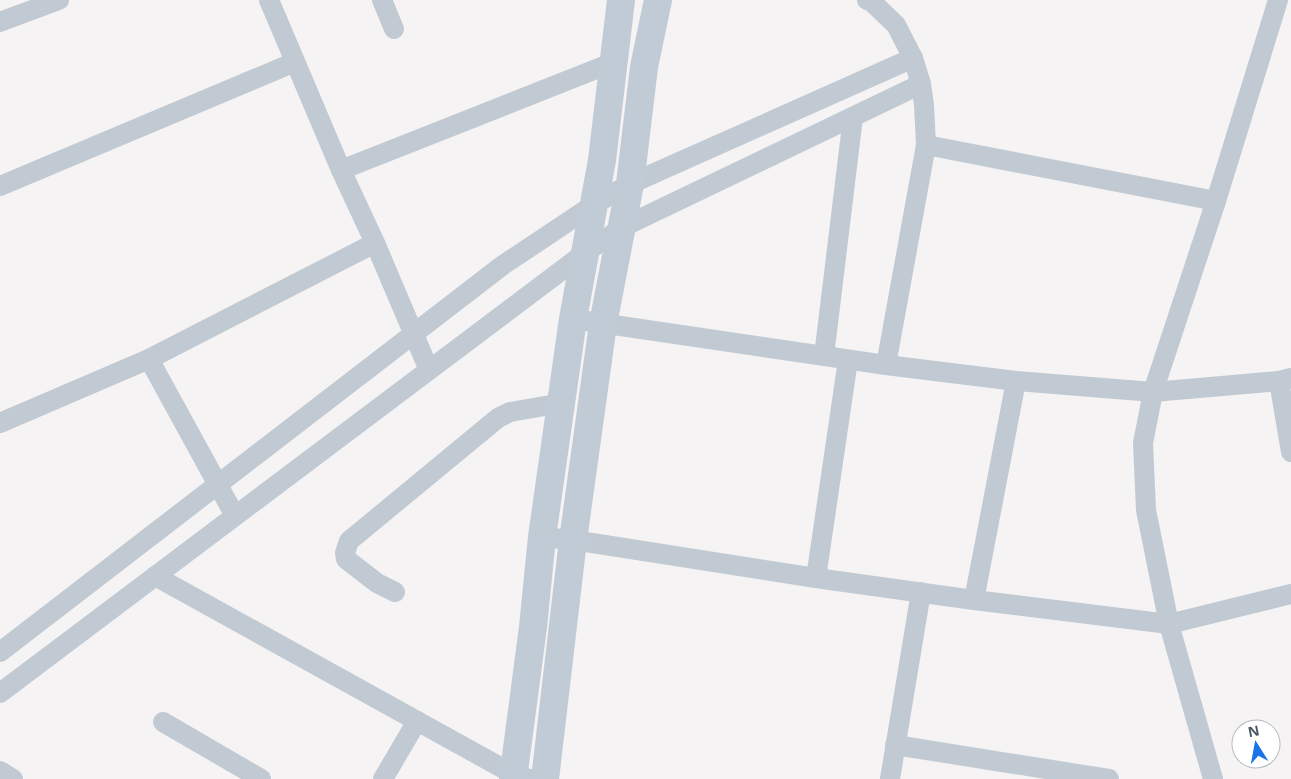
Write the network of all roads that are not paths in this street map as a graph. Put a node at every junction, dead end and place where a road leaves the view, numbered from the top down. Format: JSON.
{"nodes":[{"id":1,"x":59,"y":0,"type":"edge"},
{"id":2,"x":269,"y":0,"type":"edge"},
{"id":3,"x":382,"y":0,"type":"edge"},
{"id":4,"x":658,"y":0,"type":"edge"},
{"id":5,"x":867,"y":0,"type":"edge"},
{"id":6,"x":1278,"y":0,"type":"edge"},
{"id":7,"x":626,"y":1,"type":"edge"},
{"id":8,"x":0,"y":22,"type":"edge"},
{"id":9,"x":394,"y":29,"type":"dead end"},
{"id":10,"x":913,"y":58,"type":"junction"},
{"id":11,"x":295,"y":62,"type":"junction"},
{"id":12,"x":614,"y":62,"type":"junction"},
{"id":13,"x":921,"y":84,"type":"junction"},
{"id":14,"x":853,"y":117,"type":"junction"},
{"id":15,"x":926,"y":145,"type":"junction"},
{"id":16,"x":341,"y":170,"type":"junction"},
{"id":17,"x":630,"y":184,"type":"junction"},
{"id":18,"x":0,"y":186,"type":"edge"},
{"id":19,"x":1216,"y":201,"type":"junction"},
{"id":20,"x":593,"y":205,"type":"junction"},
{"id":21,"x":623,"y":226,"type":"junction"},
{"id":22,"x":374,"y":244,"type":"junction"},
{"id":23,"x":586,"y":252,"type":"junction"},
{"id":24,"x":574,"y":319,"type":"junction"},
{"id":25,"x":603,"y":324,"type":"junction"},
{"id":26,"x":414,"y":334,"type":"junction"},
{"id":27,"x":824,"y":356,"type":"junction"},
{"id":28,"x":149,"y":358,"type":"junction"},
{"id":29,"x":848,"y":360,"type":"junction"},
{"id":30,"x":886,"y":365,"type":"junction"},
{"id":31,"x":429,"y":370,"type":"junction"},
{"id":32,"x":1285,"y":380,"type":"edge"},
{"id":33,"x":1016,"y":381,"type":"junction"},
{"id":34,"x":1154,"y":392,"type":"junction"},
{"id":35,"x":562,"y":403,"type":"junction"},
{"id":36,"x":0,"y":423,"type":"edge"},
{"id":37,"x":1291,"y":452,"type":"edge"},
{"id":38,"x":218,"y":484,"type":"junction"},
{"id":39,"x":235,"y":516,"type":"junction"},
{"id":40,"x":542,"y":537,"type":"junction"},
{"id":41,"x":573,"y":540,"type":"junction"},
{"id":42,"x":155,"y":576,"type":"junction"},
{"id":43,"x":816,"y":578,"type":"junction"},
{"id":44,"x":395,"y":592,"type":"dead end"},
{"id":45,"x":921,"y":592,"type":"junction"},
{"id":46,"x":1291,"y":594,"type":"edge"},
{"id":47,"x":974,"y":600,"type":"junction"},
{"id":48,"x":1169,"y":624,"type":"junction"},
{"id":49,"x":0,"y":652,"type":"edge"},
{"id":50,"x":0,"y":693,"type":"edge"},
{"id":51,"x":416,"y":721,"type":"junction"},
{"id":52,"x":163,"y":722,"type":"dead end"},
{"id":53,"x":895,"y":745,"type":"junction"},
{"id":54,"x":0,"y":771,"type":"edge"},
{"id":55,"x":518,"y":777,"type":"edge"},
{"id":56,"x":14,"y":779,"type":"edge"},
{"id":57,"x":262,"y":779,"type":"edge"},
{"id":58,"x":383,"y":779,"type":"edge"},
{"id":59,"x":544,"y":779,"type":"edge"},
{"id":60,"x":890,"y":779,"type":"edge"},
{"id":61,"x":1109,"y":779,"type":"edge"},
{"id":62,"x":1214,"y":779,"type":"edge"}],
"edges":[{"from":1,"to":8,"type":"street"},
{"from":2,"to":11,"type":"street"},
{"from":3,"to":9,"type":"street"},
{"from":4,"to":17,"type":"street"},
{"from":5,"to":10,"type":"street"},
{"from":6,"to":19,"type":"street"},
{"from":7,"to":12,"type":"street"},
{"from":10,"to":13,"type":"street"},
{"from":10,"to":17,"type":"street"},
{"from":11,"to":16,"type":"street"},
{"from":11,"to":18,"type":"street"},
{"from":12,"to":16,"type":"street"},
{"from":12,"to":20,"type":"street"},
{"from":13,"to":14,"type":"street"},
{"from":13,"to":15,"type":"street"},
{"from":14,"to":21,"type":"street"},
{"from":14,"to":27,"type":"street"},
{"from":15,"to":19,"type":"street"},
{"from":15,"to":30,"type":"street"},
{"from":16,"to":22,"type":"street"},
{"from":17,"to":20,"type":"street"},
{"from":17,"to":21,"type":"street"},
{"from":19,"to":34,"type":"street"},
{"from":20,"to":23,"type":"street"},
{"from":20,"to":26,"type":"street"},
{"from":21,"to":23,"type":"street"},
{"from":21,"to":25,"type":"street"},
{"from":22,"to":26,"type":"street"},
{"from":22,"to":28,"type":"street"},
{"from":23,"to":24,"type":"street"},
{"from":23,"to":31,"type":"street"},
{"from":24,"to":25,"type":"street"},
{"from":24,"to":35,"type":"street"},
{"from":25,"to":27,"type":"street"},
{"from":25,"to":41,"type":"street"},
{"from":26,"to":31,"type":"street"},
{"from":26,"to":38,"type":"street"},
{"from":27,"to":29,"type":"street"},
{"from":28,"to":36,"type":"street"},
{"from":28,"to":38,"type":"street"},
{"from":29,"to":30,"type":"street"},
{"from":29,"to":43,"type":"street"},
{"from":30,"to":33,"type":"street"},
{"from":31,"to":39,"type":"street"},
{"from":32,"to":34,"type":"street"},
{"from":32,"to":37,"type":"street"},
{"from":33,"to":34,"type":"street"},
{"from":33,"to":47,"type":"street"},
{"from":34,"to":48,"type":"street"},
{"from":35,"to":40,"type":"street"},
{"from":35,"to":44,"type":"street"},
{"from":38,"to":39,"type":"street"},
{"from":38,"to":49,"type":"street"},
{"from":39,"to":42,"type":"street"},
{"from":40,"to":41,"type":"street"},
{"from":40,"to":55,"type":"street"},
{"from":41,"to":43,"type":"street"},
{"from":41,"to":59,"type":"street"},
{"from":42,"to":50,"type":"street"},
{"from":42,"to":51,"type":"street"},
{"from":43,"to":45,"type":"street"},
{"from":45,"to":47,"type":"street"},
{"from":45,"to":53,"type":"street"},
{"from":46,"to":48,"type":"street"},
{"from":47,"to":48,"type":"street"},
{"from":48,"to":62,"type":"street"},
{"from":51,"to":55,"type":"street"},
{"from":51,"to":58,"type":"street"},
{"from":52,"to":57,"type":"street"},
{"from":53,"to":60,"type":"street"},
{"from":53,"to":61,"type":"street"},
{"from":54,"to":56,"type":"street"}]}
